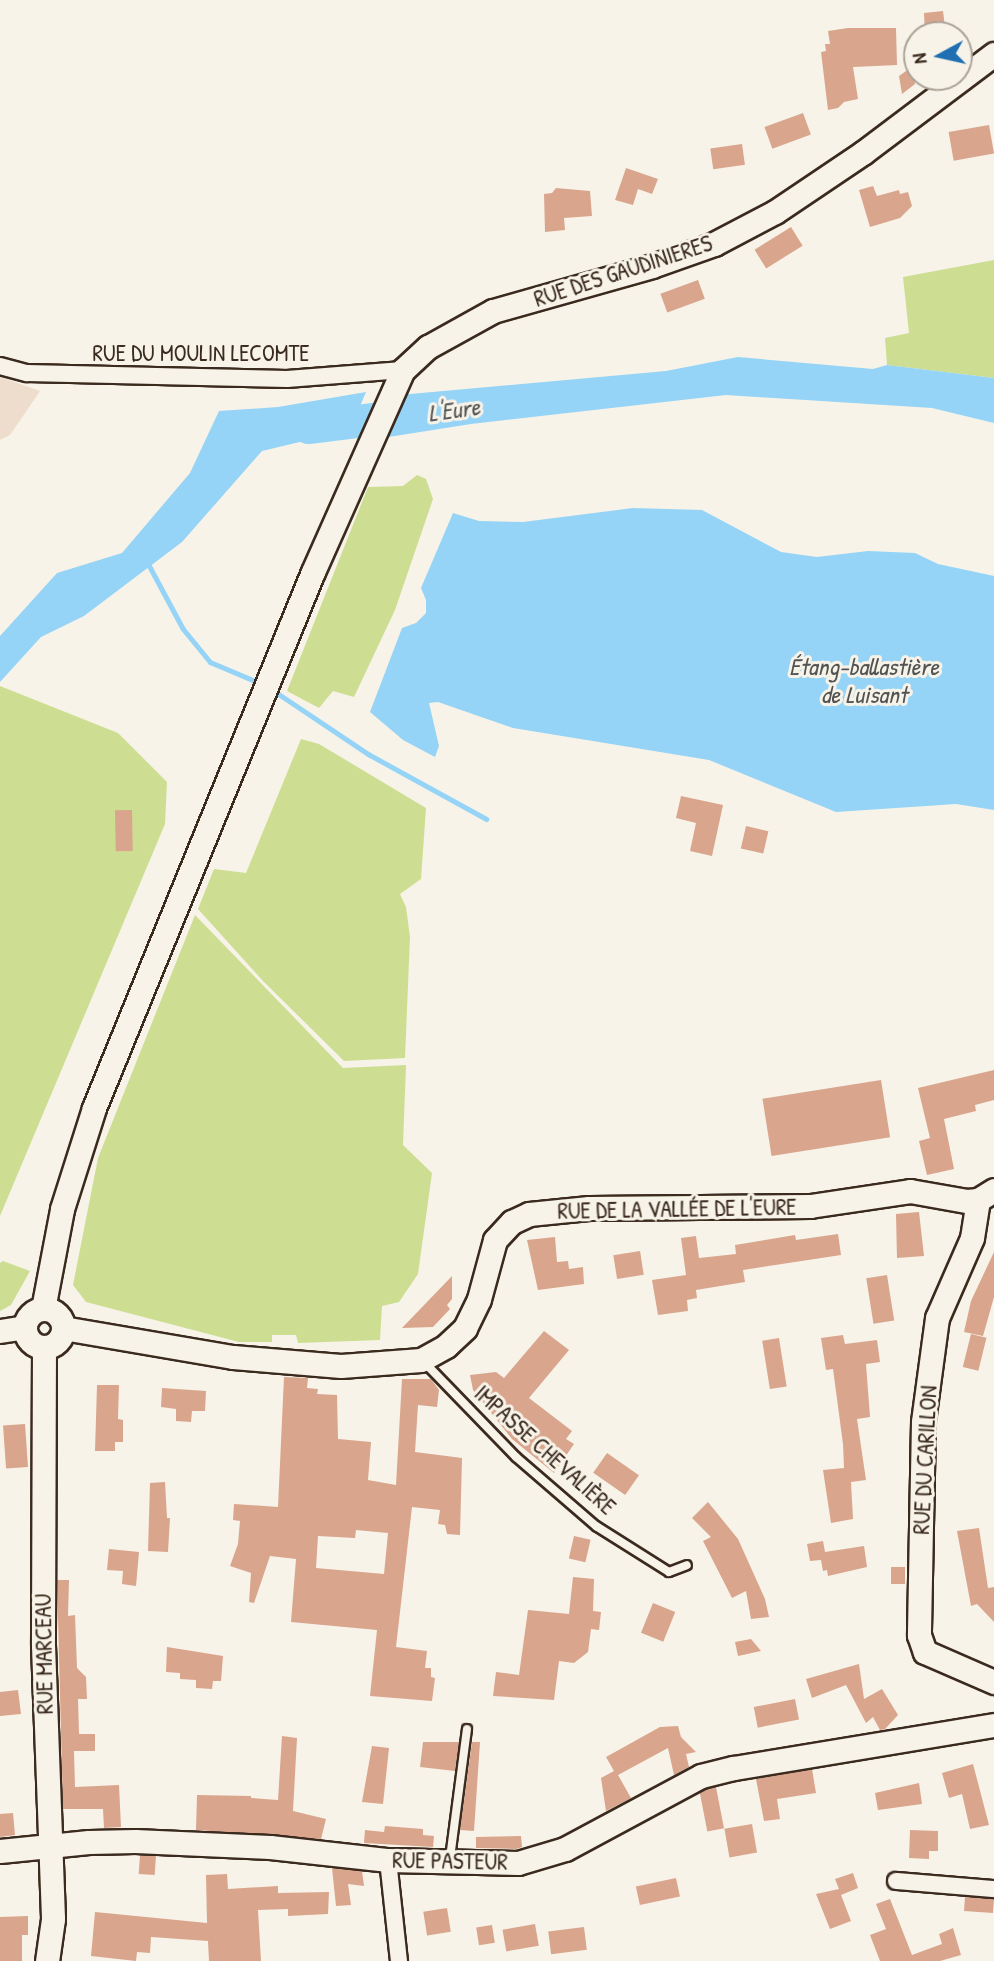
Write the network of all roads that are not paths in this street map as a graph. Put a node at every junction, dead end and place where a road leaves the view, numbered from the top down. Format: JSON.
{"nodes":[{"id":1,"x":994,"y":54,"type":"edge"},
{"id":2,"x":0,"y":366,"type":"edge"},
{"id":3,"x":398,"y":380,"type":"junction"},
{"id":4,"x":986,"y":1195,"type":"edge"},
{"id":5,"x":43,"y":1309,"type":"junction"},
{"id":6,"x":25,"y":1328,"type":"junction"},
{"id":7,"x":63,"y":1328,"type":"junction"},
{"id":8,"x":0,"y":1331,"type":"edge"},
{"id":9,"x":44,"y":1347,"type":"junction"},
{"id":10,"x":422,"y":1360,"type":"junction"},
{"id":11,"x":687,"y":1565,"type":"dead end"},
{"id":12,"x":994,"y":1682,"type":"edge"},
{"id":13,"x":994,"y":1725,"type":"edge"},
{"id":14,"x":467,"y":1729,"type":"dead end"},
{"id":15,"x":50,"y":1845,"type":"junction"},
{"id":16,"x":0,"y":1852,"type":"edge"},
{"id":17,"x":388,"y":1860,"type":"junction"},
{"id":18,"x":450,"y":1861,"type":"junction"},
{"id":19,"x":897,"y":1881,"type":"dead end"},
{"id":20,"x":994,"y":1889,"type":"edge"},
{"id":21,"x":47,"y":1961,"type":"edge"},
{"id":22,"x":399,"y":1961,"type":"edge"}],
"edges":[{"from":1,"to":3,"type":"street","name":"RUE DES GAUDINIERES"},
{"from":2,"to":3,"type":"street","name":"RUE DU MOULIN LECOMTE"},
{"from":3,"to":5,"type":"street"},
{"from":4,"to":10,"type":"street","name":"RUE DE LA VALLÉE DE L'EURE"},
{"from":4,"to":12,"type":"street","name":"RUE DU CARILLON"},
{"from":5,"to":6,"type":"street"},
{"from":5,"to":7,"type":"street"},
{"from":6,"to":8,"type":"street"},
{"from":6,"to":9,"type":"street"},
{"from":7,"to":9,"type":"street"},
{"from":7,"to":10,"type":"street","name":"RUE DE LA VALLÉE DE L'EURE"},
{"from":9,"to":15,"type":"street","name":"RUE MARCEAU"},
{"from":10,"to":11,"type":"lane","name":"IMPASSE CHEVALIÈRE"},
{"from":13,"to":18,"type":"street","name":"RUE PASTEUR"},
{"from":14,"to":18,"type":"lane"},
{"from":15,"to":16,"type":"street","name":"RUE PASTEUR"},
{"from":15,"to":17,"type":"street","name":"RUE PASTEUR"},
{"from":15,"to":21,"type":"street","name":"RUE MARCEAU"},
{"from":17,"to":18,"type":"street","name":"RUE PASTEUR"},
{"from":17,"to":22,"type":"street"},
{"from":19,"to":20,"type":"street"}]}
